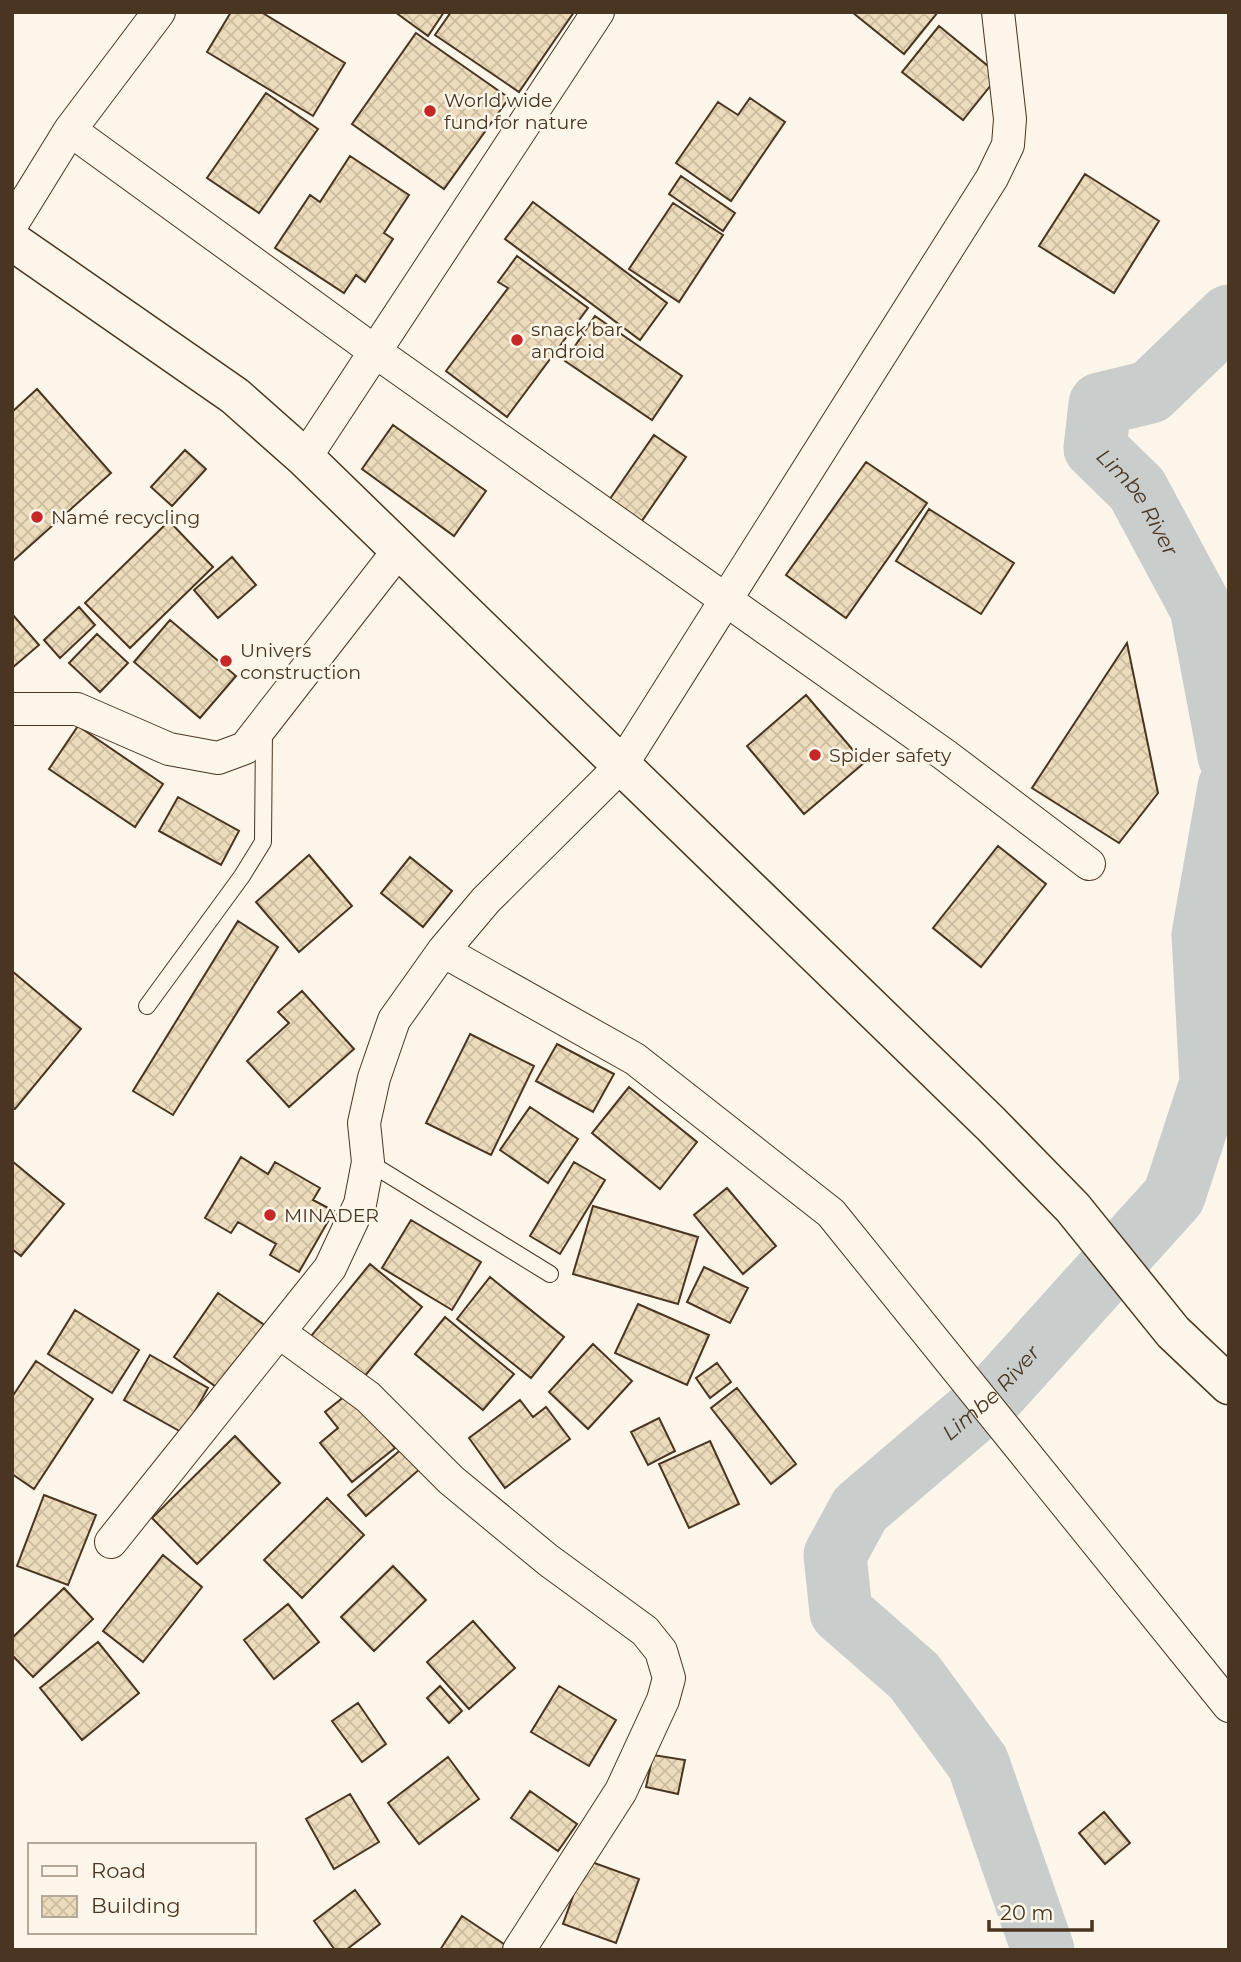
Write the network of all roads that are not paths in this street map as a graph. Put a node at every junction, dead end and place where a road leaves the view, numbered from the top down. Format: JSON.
{"nodes":[{"id":1,"x":159,"y":12,"type":"edge"},
{"id":2,"x":598,"y":12,"type":"edge"},
{"id":3,"x":998,"y":12,"type":"edge"},
{"id":4,"x":70,"y":130,"type":"junction"},
{"id":5,"x":12,"y":224,"type":"edge"},
{"id":6,"x":12,"y":241,"type":"edge"},
{"id":7,"x":373,"y":350,"type":"junction"},
{"id":8,"x":304,"y":458,"type":"junction"},
{"id":9,"x":399,"y":550,"type":"junction"},
{"id":10,"x":725,"y":599,"type":"junction"},
{"id":11,"x":12,"y":709,"type":"edge"},
{"id":12,"x":264,"y":724,"type":"junction"},
{"id":13,"x":621,"y":766,"type":"junction"},
{"id":14,"x":1088,"y":864,"type":"dead end"},
{"id":15,"x":443,"y":951,"type":"junction"},
{"id":16,"x":147,"y":1006,"type":"dead end"},
{"id":17,"x":368,"y":1162,"type":"junction"},
{"id":18,"x":550,"y":1274,"type":"dead end"},
{"id":19,"x":279,"y":1332,"type":"junction"},
{"id":20,"x":1229,"y":1385,"type":"edge"},
{"id":21,"x":111,"y":1542,"type":"dead end"},
{"id":22,"x":1229,"y":1706,"type":"edge"},
{"id":23,"x":519,"y":1950,"type":"edge"}],
"edges":[{"from":1,"to":4,"type":"street"},
{"from":2,"to":7,"type":"street"},
{"from":3,"to":10,"type":"street"},
{"from":4,"to":5,"type":"street"},
{"from":4,"to":7,"type":"street"},
{"from":6,"to":8,"type":"highway"},
{"from":7,"to":8,"type":"street"},
{"from":7,"to":10,"type":"street"},
{"from":8,"to":9,"type":"highway"},
{"from":9,"to":12,"type":"street"},
{"from":9,"to":13,"type":"highway"},
{"from":10,"to":13,"type":"street"},
{"from":10,"to":14,"type":"street"},
{"from":11,"to":12,"type":"street"},
{"from":12,"to":16,"type":"lane"},
{"from":13,"to":15,"type":"street"},
{"from":13,"to":20,"type":"highway"},
{"from":15,"to":17,"type":"street"},
{"from":15,"to":22,"type":"street"},
{"from":17,"to":18,"type":"lane"},
{"from":17,"to":19,"type":"street"},
{"from":19,"to":21,"type":"street"},
{"from":19,"to":23,"type":"street"}]}
